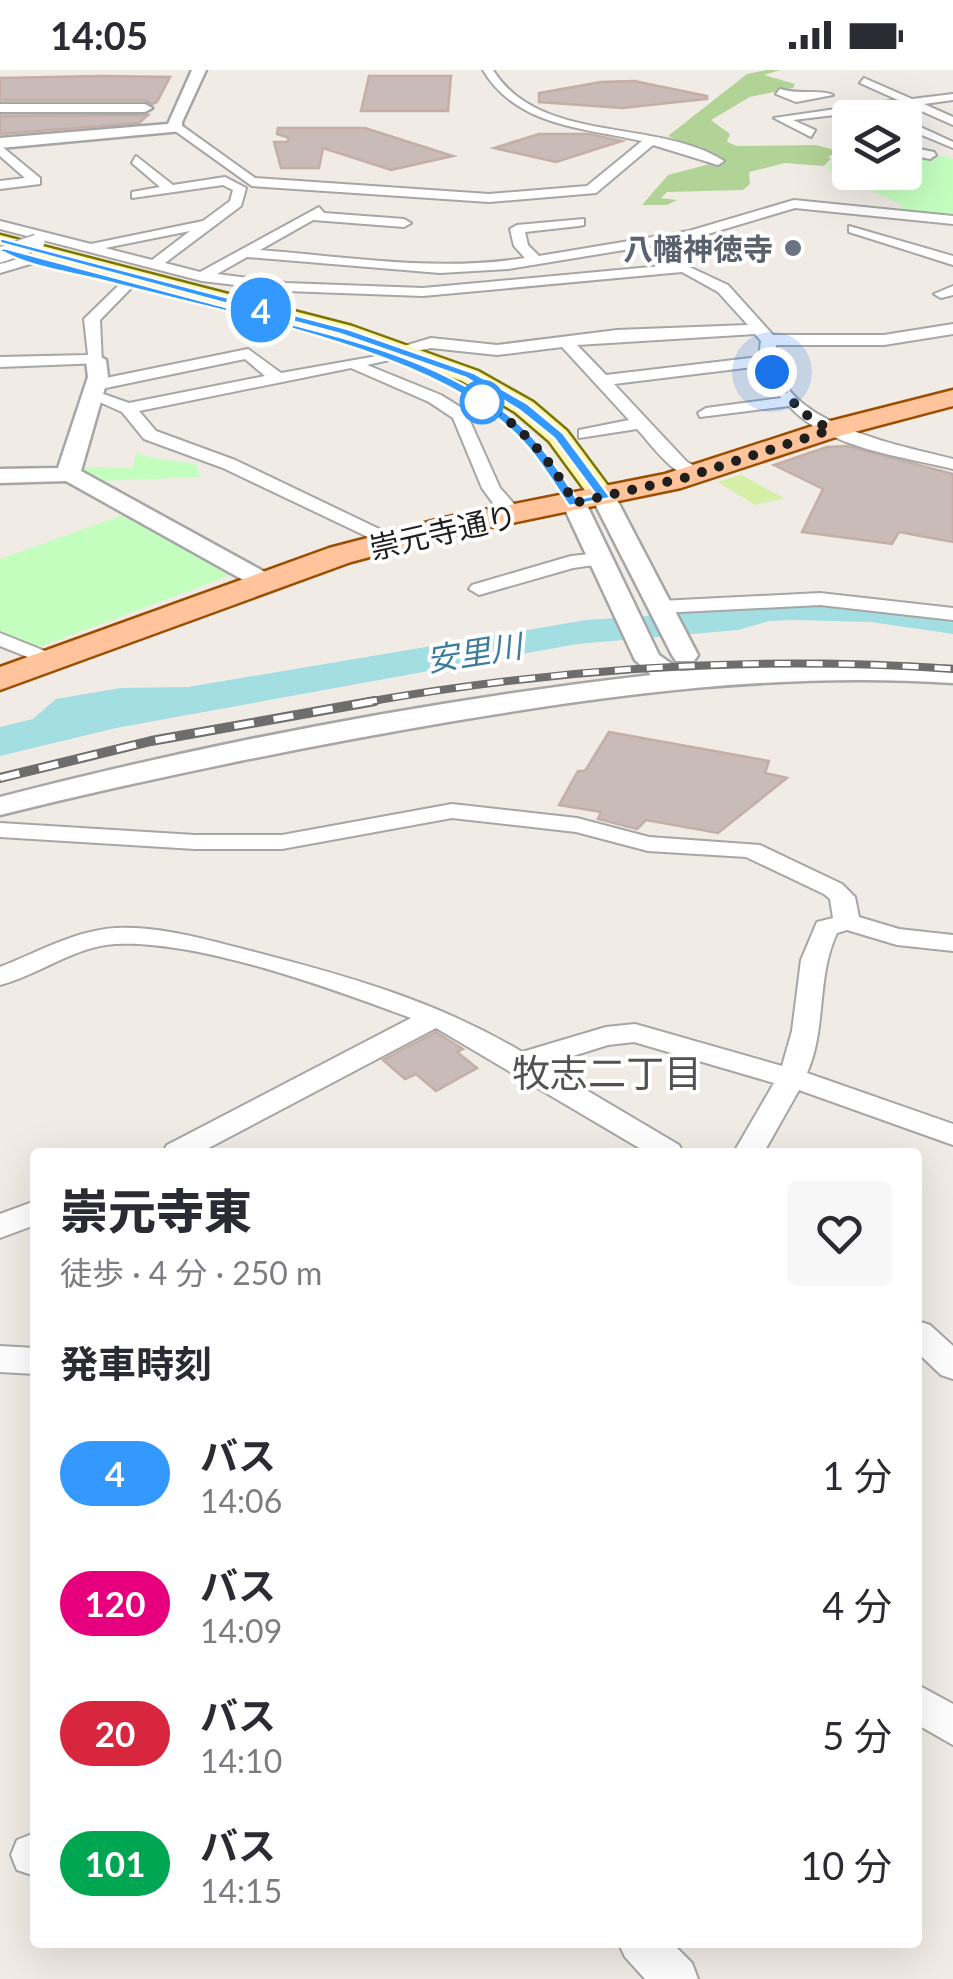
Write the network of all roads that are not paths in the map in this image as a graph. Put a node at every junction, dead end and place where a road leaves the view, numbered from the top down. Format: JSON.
{"nodes":[{"id":1,"x":199,"y":70,"type":"edge"},
{"id":2,"x":488,"y":70,"type":"edge"},
{"id":3,"x":864,"y":81,"type":"dead end"},
{"id":4,"x":924,"y":84,"type":"dead end"},
{"id":5,"x":880,"y":88,"type":"junction"},
{"id":6,"x":780,"y":92,"type":"dead end"},
{"id":7,"x":852,"y":92,"type":"dead end"},
{"id":8,"x":796,"y":99,"type":"junction"},
{"id":9,"x":852,"y":100,"type":"edge"},
{"id":10,"x":907,"y":100,"type":"edge"},
{"id":11,"x":922,"y":101,"type":"edge"},
{"id":12,"x":922,"y":107,"type":"edge"},
{"id":13,"x":0,"y":108,"type":"edge"},
{"id":14,"x":181,"y":108,"type":"junction"},
{"id":15,"x":832,"y":111,"type":"edge"},
{"id":16,"x":824,"y":112,"type":"junction"},
{"id":17,"x":832,"y":116,"type":"edge"},
{"id":18,"x":950,"y":118,"type":"edge"},
{"id":19,"x":922,"y":121,"type":"edge"},
{"id":20,"x":177,"y":128,"type":"junction"},
{"id":21,"x":830,"y":131,"type":"dead end"},
{"id":22,"x":922,"y":131,"type":"edge"},
{"id":23,"x":811,"y":133,"type":"junction"},
{"id":24,"x":782,"y":137,"type":"dead end"},
{"id":25,"x":652,"y":140,"type":"junction"},
{"id":26,"x":950,"y":144,"type":"dead end"},
{"id":27,"x":0,"y":146,"type":"edge"},
{"id":28,"x":922,"y":153,"type":"edge"},
{"id":29,"x":930,"y":155,"type":"dead end"},
{"id":30,"x":136,"y":160,"type":"dead end"},
{"id":31,"x":718,"y":161,"type":"dead end"},
{"id":32,"x":0,"y":185,"type":"edge"},
{"id":33,"x":170,"y":189,"type":"junction"},
{"id":34,"x":137,"y":196,"type":"dead end"},
{"id":35,"x":126,"y":208,"type":"dead end"},
{"id":36,"x":154,"y":208,"type":"dead end"},
{"id":37,"x":187,"y":210,"type":"dead end"},
{"id":38,"x":224,"y":212,"type":"junction"},
{"id":39,"x":953,"y":220,"type":"edge"},
{"id":40,"x":578,"y":222,"type":"dead end"},
{"id":41,"x":209,"y":223,"type":"junction"},
{"id":42,"x":404,"y":223,"type":"dead end"},
{"id":43,"x":0,"y":225,"type":"edge"},
{"id":44,"x":854,"y":228,"type":"dead end"},
{"id":45,"x":0,"y":241,"type":"edge"},
{"id":46,"x":39,"y":246,"type":"junction"},
{"id":47,"x":86,"y":248,"type":"junction"},
{"id":48,"x":0,"y":253,"type":"edge"},
{"id":49,"x":245,"y":253,"type":"junction"},
{"id":50,"x":535,"y":260,"type":"junction"},
{"id":51,"x":953,"y":261,"type":"edge"},
{"id":52,"x":154,"y":264,"type":"junction"},
{"id":53,"x":414,"y":268,"type":"junction"},
{"id":54,"x":0,"y":269,"type":"edge"},
{"id":55,"x":202,"y":276,"type":"junction"},
{"id":56,"x":128,"y":284,"type":"junction"},
{"id":57,"x":398,"y":297,"type":"junction"},
{"id":58,"x":953,"y":330,"type":"edge"},
{"id":59,"x":764,"y":335,"type":"junction"},
{"id":60,"x":566,"y":342,"type":"junction"},
{"id":61,"x":395,"y":353,"type":"junction"},
{"id":62,"x":96,"y":360,"type":"junction"},
{"id":63,"x":766,"y":361,"type":"junction"},
{"id":64,"x":0,"y":362,"type":"edge"},
{"id":65,"x":356,"y":364,"type":"junction"},
{"id":66,"x":276,"y":377,"type":"junction"},
{"id":67,"x":600,"y":381,"type":"junction"},
{"id":68,"x":94,"y":390,"type":"junction"},
{"id":69,"x":953,"y":398,"type":"edge"},
{"id":70,"x":792,"y":401,"type":"junction"},
{"id":71,"x":128,"y":408,"type":"junction"},
{"id":72,"x":706,"y":413,"type":"dead end"},
{"id":73,"x":640,"y":423,"type":"junction"},
{"id":74,"x":830,"y":430,"type":"junction"},
{"id":75,"x":585,"y":434,"type":"dead end"},
{"id":76,"x":953,"y":464,"type":"edge"},
{"id":77,"x":70,"y":474,"type":"junction"},
{"id":78,"x":697,"y":474,"type":"junction"},
{"id":79,"x":0,"y":476,"type":"edge"},
{"id":80,"x":589,"y":500,"type":"junction"},
{"id":81,"x":514,"y":514,"type":"junction"},
{"id":82,"x":388,"y":541,"type":"junction"},
{"id":83,"x":601,"y":559,"type":"junction"},
{"id":84,"x":263,"y":581,"type":"junction"},
{"id":85,"x":480,"y":589,"type":"dead end"},
{"id":86,"x":660,"y":608,"type":"junction"},
{"id":87,"x":953,"y":614,"type":"edge"},
{"id":88,"x":0,"y":639,"type":"edge"},
{"id":89,"x":644,"y":651,"type":"junction"},
{"id":90,"x":953,"y":654,"type":"edge"},
{"id":91,"x":678,"y":658,"type":"junction"},
{"id":92,"x":53,"y":661,"type":"junction"},
{"id":93,"x":953,"y":675,"type":"edge"},
{"id":94,"x":0,"y":679,"type":"edge"},
{"id":95,"x":1,"y":788,"type":"edge"},
{"id":96,"x":0,"y":830,"type":"edge"},
{"id":97,"x":847,"y":922,"type":"junction"},
{"id":98,"x":953,"y":943,"type":"edge"},
{"id":99,"x":0,"y":977,"type":"edge"},
{"id":100,"x":435,"y":1018,"type":"junction"},
{"id":101,"x":521,"y":1062,"type":"junction"},
{"id":102,"x":788,"y":1078,"type":"junction"},
{"id":103,"x":953,"y":1135,"type":"edge"},
{"id":104,"x":186,"y":1148,"type":"edge"},
{"id":105,"x":661,"y":1148,"type":"edge"},
{"id":106,"x":751,"y":1148,"type":"edge"},
{"id":107,"x":30,"y":1214,"type":"edge"},
{"id":108,"x":0,"y":1228,"type":"edge"},
{"id":109,"x":927,"y":1337,"type":"edge"},
{"id":110,"x":0,"y":1359,"type":"edge"},
{"id":111,"x":30,"y":1360,"type":"edge"},
{"id":112,"x":953,"y":1366,"type":"edge"},
{"id":113,"x":922,"y":1707,"type":"edge"},
{"id":114,"x":953,"y":1727,"type":"edge"},
{"id":115,"x":646,"y":1948,"type":"edge"},
{"id":116,"x":676,"y":1979,"type":"edge"}],
"edges":[{"from":1,"to":14,"type":"street"},
{"from":2,"to":25,"type":"street"},
{"from":3,"to":5,"type":"street"},
{"from":4,"to":11,"type":"street"},
{"from":5,"to":7,"type":"street"},
{"from":5,"to":10,"type":"street"},
{"from":6,"to":8,"type":"street"},
{"from":8,"to":9,"type":"street"},
{"from":8,"to":16,"type":"street"},
{"from":12,"to":18,"type":"street"},
{"from":13,"to":14,"type":"street"},
{"from":14,"to":20,"type":"street"},
{"from":15,"to":16,"type":"street"},
{"from":16,"to":17,"type":"street"},
{"from":16,"to":23,"type":"street"},
{"from":18,"to":19,"type":"street"},
{"from":20,"to":25,"type":"street"},
{"from":20,"to":27,"type":"street"},
{"from":21,"to":23,"type":"street"},
{"from":22,"to":26,"type":"street"},
{"from":23,"to":24,"type":"street"},
{"from":25,"to":31,"type":"street"},
{"from":27,"to":32,"type":"street"},
{"from":28,"to":29,"type":"street"},
{"from":30,"to":33,"type":"street"},
{"from":33,"to":34,"type":"street"},
{"from":33,"to":38,"type":"street"},
{"from":35,"to":36,"type":"street"},
{"from":37,"to":38,"type":"street"},
{"from":38,"to":41,"type":"street"},
{"from":39,"to":50,"type":"street"},
{"from":40,"to":50,"type":"street"},
{"from":41,"to":47,"type":"street"},
{"from":41,"to":52,"type":"street"},
{"from":42,"to":49,"type":"street"},
{"from":43,"to":46,"type":"street"},
{"from":44,"to":51,"type":"street"},
{"from":45,"to":61,"type":"main road"},
{"from":46,"to":47,"type":"street"},
{"from":46,"to":48,"type":"main road"},
{"from":46,"to":54,"type":"street"},
{"from":46,"to":56,"type":"main road"},
{"from":47,"to":52,"type":"street"},
{"from":49,"to":53,"type":"street"},
{"from":49,"to":55,"type":"street"},
{"from":50,"to":53,"type":"street"},
{"from":52,"to":55,"type":"street"},
{"from":53,"to":57,"type":"street"},
{"from":55,"to":57,"type":"street"},
{"from":56,"to":61,"type":"main road"},
{"from":56,"to":62,"type":"street"},
{"from":57,"to":59,"type":"street"},
{"from":58,"to":59,"type":"street"},
{"from":59,"to":60,"type":"street"},
{"from":59,"to":63,"type":"street"},
{"from":60,"to":61,"type":"street"},
{"from":60,"to":67,"type":"street"},
{"from":61,"to":65,"type":"street"},
{"from":61,"to":80,"type":"main road"},
{"from":62,"to":64,"type":"street"},
{"from":62,"to":68,"type":"street"},
{"from":63,"to":67,"type":"street"},
{"from":63,"to":70,"type":"street"},
{"from":65,"to":66,"type":"street"},
{"from":65,"to":81,"type":"street"},
{"from":66,"to":68,"type":"street"},
{"from":66,"to":71,"type":"street"},
{"from":67,"to":73,"type":"street"},
{"from":68,"to":71,"type":"street"},
{"from":68,"to":77,"type":"street"},
{"from":69,"to":74,"type":"main road","name":"崇元寺通り"},
{"from":70,"to":72,"type":"street"},
{"from":70,"to":74,"type":"street"},
{"from":71,"to":82,"type":"street"},
{"from":73,"to":75,"type":"street"},
{"from":73,"to":78,"type":"street"},
{"from":74,"to":76,"type":"street"},
{"from":74,"to":78,"type":"main road","name":"崇元寺通り"},
{"from":77,"to":79,"type":"street"},
{"from":77,"to":84,"type":"street"},
{"from":78,"to":80,"type":"main road","name":"崇元寺通り"},
{"from":80,"to":81,"type":"main road","name":"崇元寺通り"},
{"from":80,"to":83,"type":"street"},
{"from":80,"to":86,"type":"street"},
{"from":81,"to":82,"type":"main road","name":"崇元寺通り"},
{"from":82,"to":84,"type":"main road","name":"崇元寺通り"},
{"from":83,"to":85,"type":"street"},
{"from":83,"to":89,"type":"street"},
{"from":84,"to":92,"type":"main road","name":"崇元寺通り"},
{"from":86,"to":87,"type":"street"},
{"from":86,"to":91,"type":"street"},
{"from":88,"to":92,"type":"street"},
{"from":89,"to":91,"type":"street"},
{"from":89,"to":95,"type":"street"},
{"from":90,"to":91,"type":"street"},
{"from":91,"to":93,"type":"street"},
{"from":91,"to":95,"type":"street"},
{"from":92,"to":94,"type":"main road","name":"崇元寺通り"},
{"from":96,"to":97,"type":"street"},
{"from":97,"to":98,"type":"street"},
{"from":97,"to":102,"type":"street"},
{"from":99,"to":100,"type":"street"},
{"from":100,"to":101,"type":"street"},
{"from":100,"to":104,"type":"street"},
{"from":101,"to":102,"type":"street"},
{"from":101,"to":105,"type":"street"},
{"from":102,"to":103,"type":"street"},
{"from":102,"to":106,"type":"street"},
{"from":107,"to":108,"type":"street"},
{"from":109,"to":112,"type":"street"},
{"from":110,"to":111,"type":"street"},
{"from":113,"to":114,"type":"street"},
{"from":115,"to":116,"type":"street"}]}
